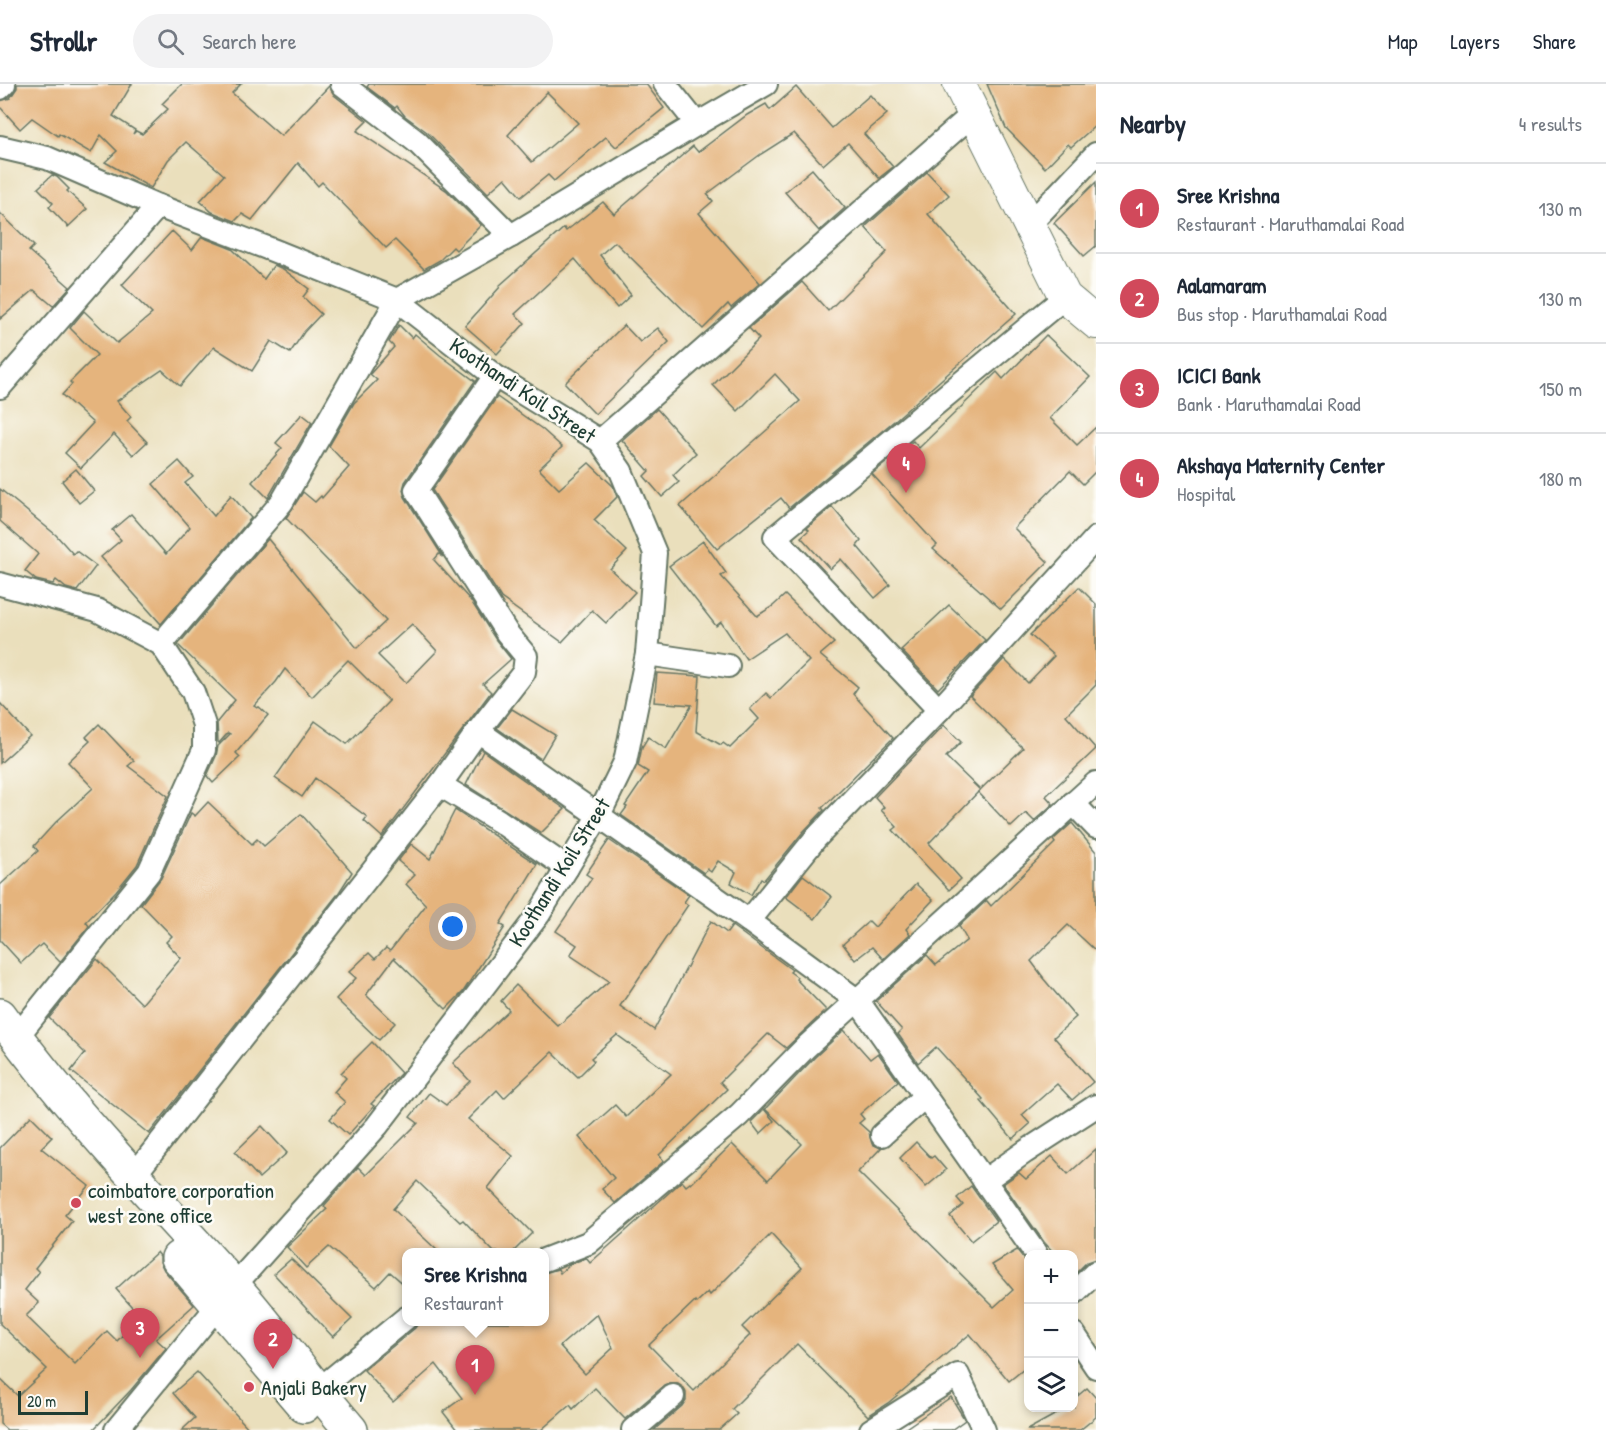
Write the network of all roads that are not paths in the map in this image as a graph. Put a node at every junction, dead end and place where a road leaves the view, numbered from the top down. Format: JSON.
{"nodes":[{"id":1,"x":4,"y":84,"type":"edge"},
{"id":2,"x":342,"y":84,"type":"edge"},
{"id":3,"x":665,"y":84,"type":"edge"},
{"id":4,"x":766,"y":84,"type":"edge"},
{"id":5,"x":959,"y":84,"type":"edge"},
{"id":6,"x":0,"y":88,"type":"edge"},
{"id":7,"x":973,"y":114,"type":"junction"},
{"id":8,"x":697,"y":124,"type":"junction"},
{"id":9,"x":0,"y":147,"type":"edge"},
{"id":10,"x":1096,"y":154,"type":"edge"},
{"id":11,"x":158,"y":206,"type":"junction"},
{"id":12,"x":1029,"y":225,"type":"junction"},
{"id":13,"x":511,"y":236,"type":"junction"},
{"id":14,"x":1065,"y":297,"type":"junction"},
{"id":15,"x":397,"y":300,"type":"junction"},
{"id":16,"x":1096,"y":323,"type":"edge"},
{"id":17,"x":495,"y":376,"type":"junction"},
{"id":18,"x":0,"y":387,"type":"edge"},
{"id":19,"x":600,"y":441,"type":"junction"},
{"id":20,"x":1096,"y":538,"type":"edge"},
{"id":21,"x":0,"y":584,"type":"edge"},
{"id":22,"x":161,"y":644,"type":"junction"},
{"id":23,"x":647,"y":654,"type":"junction"},
{"id":24,"x":728,"y":666,"type":"dead end"},
{"id":25,"x":939,"y":710,"type":"junction"},
{"id":26,"x":477,"y":731,"type":"junction"},
{"id":27,"x":1096,"y":783,"type":"edge"},
{"id":28,"x":440,"y":785,"type":"junction"},
{"id":29,"x":1073,"y":803,"type":"junction"},
{"id":30,"x":599,"y":815,"type":"junction"},
{"id":31,"x":1096,"y":827,"type":"edge"},
{"id":32,"x":567,"y":868,"type":"junction"},
{"id":33,"x":749,"y":921,"type":"junction"},
{"id":34,"x":858,"y":1001,"type":"junction"},
{"id":35,"x":5,"y":1033,"type":"edge"},
{"id":36,"x":925,"y":1096,"type":"junction"},
{"id":37,"x":1096,"y":1106,"type":"edge"},
{"id":38,"x":882,"y":1136,"type":"dead end"},
{"id":39,"x":133,"y":1177,"type":"junction"},
{"id":40,"x":984,"y":1181,"type":"junction"},
{"id":41,"x":1033,"y":1250,"type":"edge"},
{"id":42,"x":549,"y":1258,"type":"edge"},
{"id":43,"x":1096,"y":1272,"type":"edge"},
{"id":44,"x":1078,"y":1289,"type":"edge"},
{"id":45,"x":226,"y":1295,"type":"junction"},
{"id":46,"x":402,"y":1321,"type":"edge"},
{"id":47,"x":1078,"y":1340,"type":"edge"},
{"id":48,"x":1096,"y":1367,"type":"edge"},
{"id":49,"x":317,"y":1391,"type":"junction"},
{"id":50,"x":673,"y":1396,"type":"dead end"},
{"id":51,"x":116,"y":1430,"type":"edge"},
{"id":52,"x":324,"y":1430,"type":"edge"},
{"id":53,"x":351,"y":1430,"type":"edge"},
{"id":54,"x":633,"y":1430,"type":"edge"},
{"id":55,"x":871,"y":1430,"type":"edge"},
{"id":56,"x":984,"y":1430,"type":"edge"}],
"edges":[{"from":1,"to":6,"type":"street"},
{"from":2,"to":13,"type":"street"},
{"from":3,"to":8,"type":"street"},
{"from":4,"to":8,"type":"street"},
{"from":5,"to":7,"type":"main road"},
{"from":7,"to":12,"type":"main road"},
{"from":7,"to":19,"type":"street"},
{"from":8,"to":13,"type":"street"},
{"from":9,"to":11,"type":"street","name":"Koothandi Koil Street"},
{"from":10,"to":12,"type":"street"},
{"from":11,"to":15,"type":"street","name":"Koothandi Koil Street"},
{"from":11,"to":18,"type":"street"},
{"from":12,"to":14,"type":"main road"},
{"from":13,"to":15,"type":"street"},
{"from":14,"to":16,"type":"main road"},
{"from":14,"to":25,"type":"street"},
{"from":15,"to":17,"type":"street","name":"Koothandi Koil Street"},
{"from":15,"to":22,"type":"street"},
{"from":17,"to":19,"type":"street","name":"Koothandi Koil Street"},
{"from":17,"to":26,"type":"street"},
{"from":19,"to":23,"type":"street","name":"Koothandi Koil Street"},
{"from":20,"to":25,"type":"street"},
{"from":21,"to":22,"type":"street"},
{"from":22,"to":35,"type":"street"},
{"from":23,"to":24,"type":"street"},
{"from":23,"to":30,"type":"street","name":"Koothandi Koil Street"},
{"from":25,"to":33,"type":"street"},
{"from":26,"to":28,"type":"street"},
{"from":26,"to":30,"type":"street"},
{"from":27,"to":29,"type":"street"},
{"from":28,"to":32,"type":"street"},
{"from":28,"to":39,"type":"street"},
{"from":29,"to":31,"type":"street"},
{"from":29,"to":34,"type":"street"},
{"from":30,"to":32,"type":"street","name":"Koothandi Koil Street"},
{"from":30,"to":33,"type":"street"},
{"from":32,"to":45,"type":"street","name":"Koothandi Koil Street"},
{"from":33,"to":34,"type":"street"},
{"from":34,"to":36,"type":"street"},
{"from":34,"to":42,"type":"street"},
{"from":35,"to":39,"type":"main road"},
{"from":35,"to":45,"type":"main road"},
{"from":36,"to":38,"type":"street"},
{"from":36,"to":40,"type":"street"},
{"from":37,"to":40,"type":"street"},
{"from":39,"to":45,"type":"main road"},
{"from":40,"to":41,"type":"street"},
{"from":43,"to":44,"type":"street"},
{"from":45,"to":49,"type":"main road"},
{"from":45,"to":51,"type":"street","name":"Koothandi Koil Street"},
{"from":45,"to":52,"type":"main road"},
{"from":46,"to":49,"type":"street"},
{"from":47,"to":48,"type":"street"},
{"from":49,"to":53,"type":"main road"},
{"from":50,"to":54,"type":"street"},
{"from":55,"to":56,"type":"street"}]}
